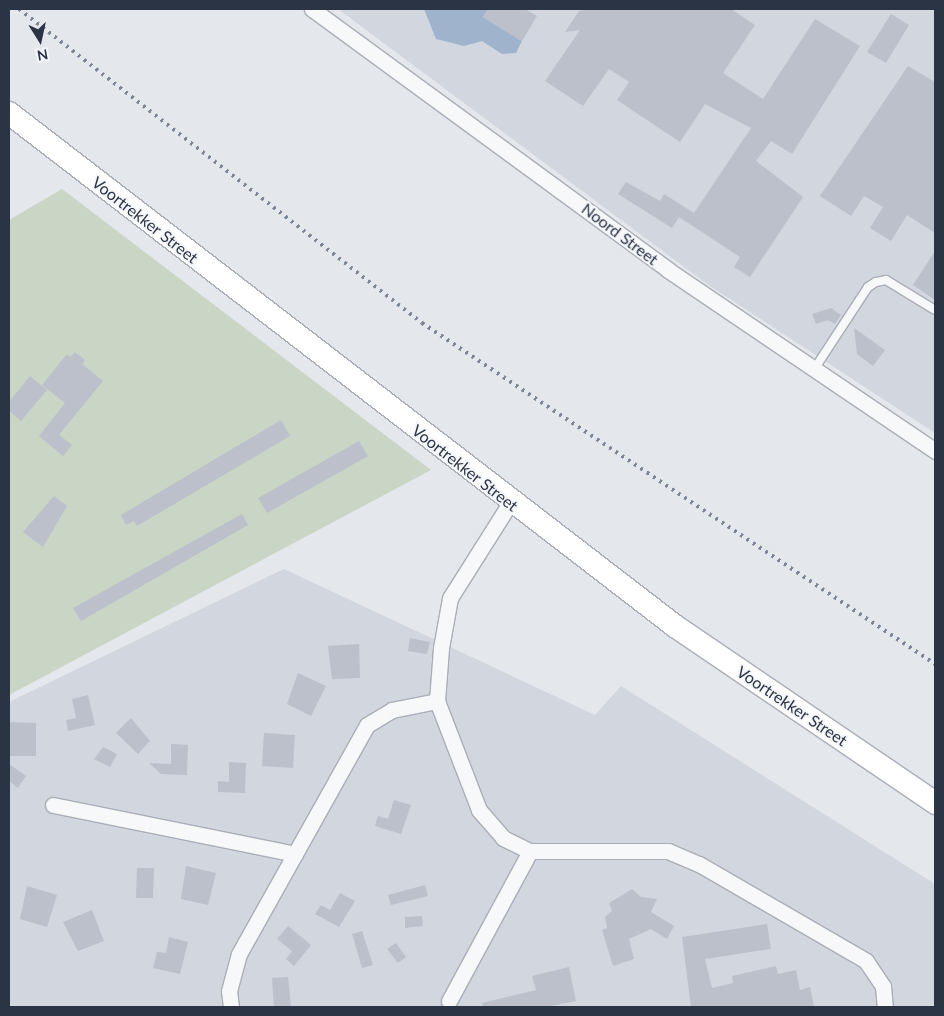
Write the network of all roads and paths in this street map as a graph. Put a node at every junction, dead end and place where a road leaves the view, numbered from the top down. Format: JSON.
{"nodes":[{"id":1,"x":312,"y":9,"type":"edge"},
{"id":2,"x":12,"y":119,"type":"edge"},
{"id":3,"x":935,"y":310,"type":"edge"},
{"id":4,"x":814,"y":371,"type":"junction"},
{"id":5,"x":935,"y":451,"type":"edge"},
{"id":6,"x":510,"y":502,"type":"junction"},
{"id":7,"x":437,"y":702,"type":"junction"},
{"id":8,"x":935,"y":803,"type":"edge"},
{"id":9,"x":53,"y":805,"type":"dead end"},
{"id":10,"x":530,"y":851,"type":"junction"},
{"id":11,"x":295,"y":854,"type":"junction"},
{"id":12,"x":449,"y":1000,"type":"dead end"},
{"id":13,"x":231,"y":1007,"type":"edge"},
{"id":14,"x":885,"y":1007,"type":"edge"}],
"edges":[{"from":1,"to":4,"type":"street","name":"Noord Street"},
{"from":2,"to":6,"type":"main road","name":"Voortrekker Street"},
{"from":3,"to":4,"type":"lane"},
{"from":4,"to":5,"type":"street","name":"Noord Street"},
{"from":6,"to":7,"type":"street"},
{"from":6,"to":8,"type":"main road","name":"Voortrekker Street"},
{"from":7,"to":10,"type":"street"},
{"from":7,"to":11,"type":"street"},
{"from":9,"to":11,"type":"street"},
{"from":10,"to":12,"type":"street"},
{"from":10,"to":14,"type":"street"},
{"from":11,"to":13,"type":"street"}]}
